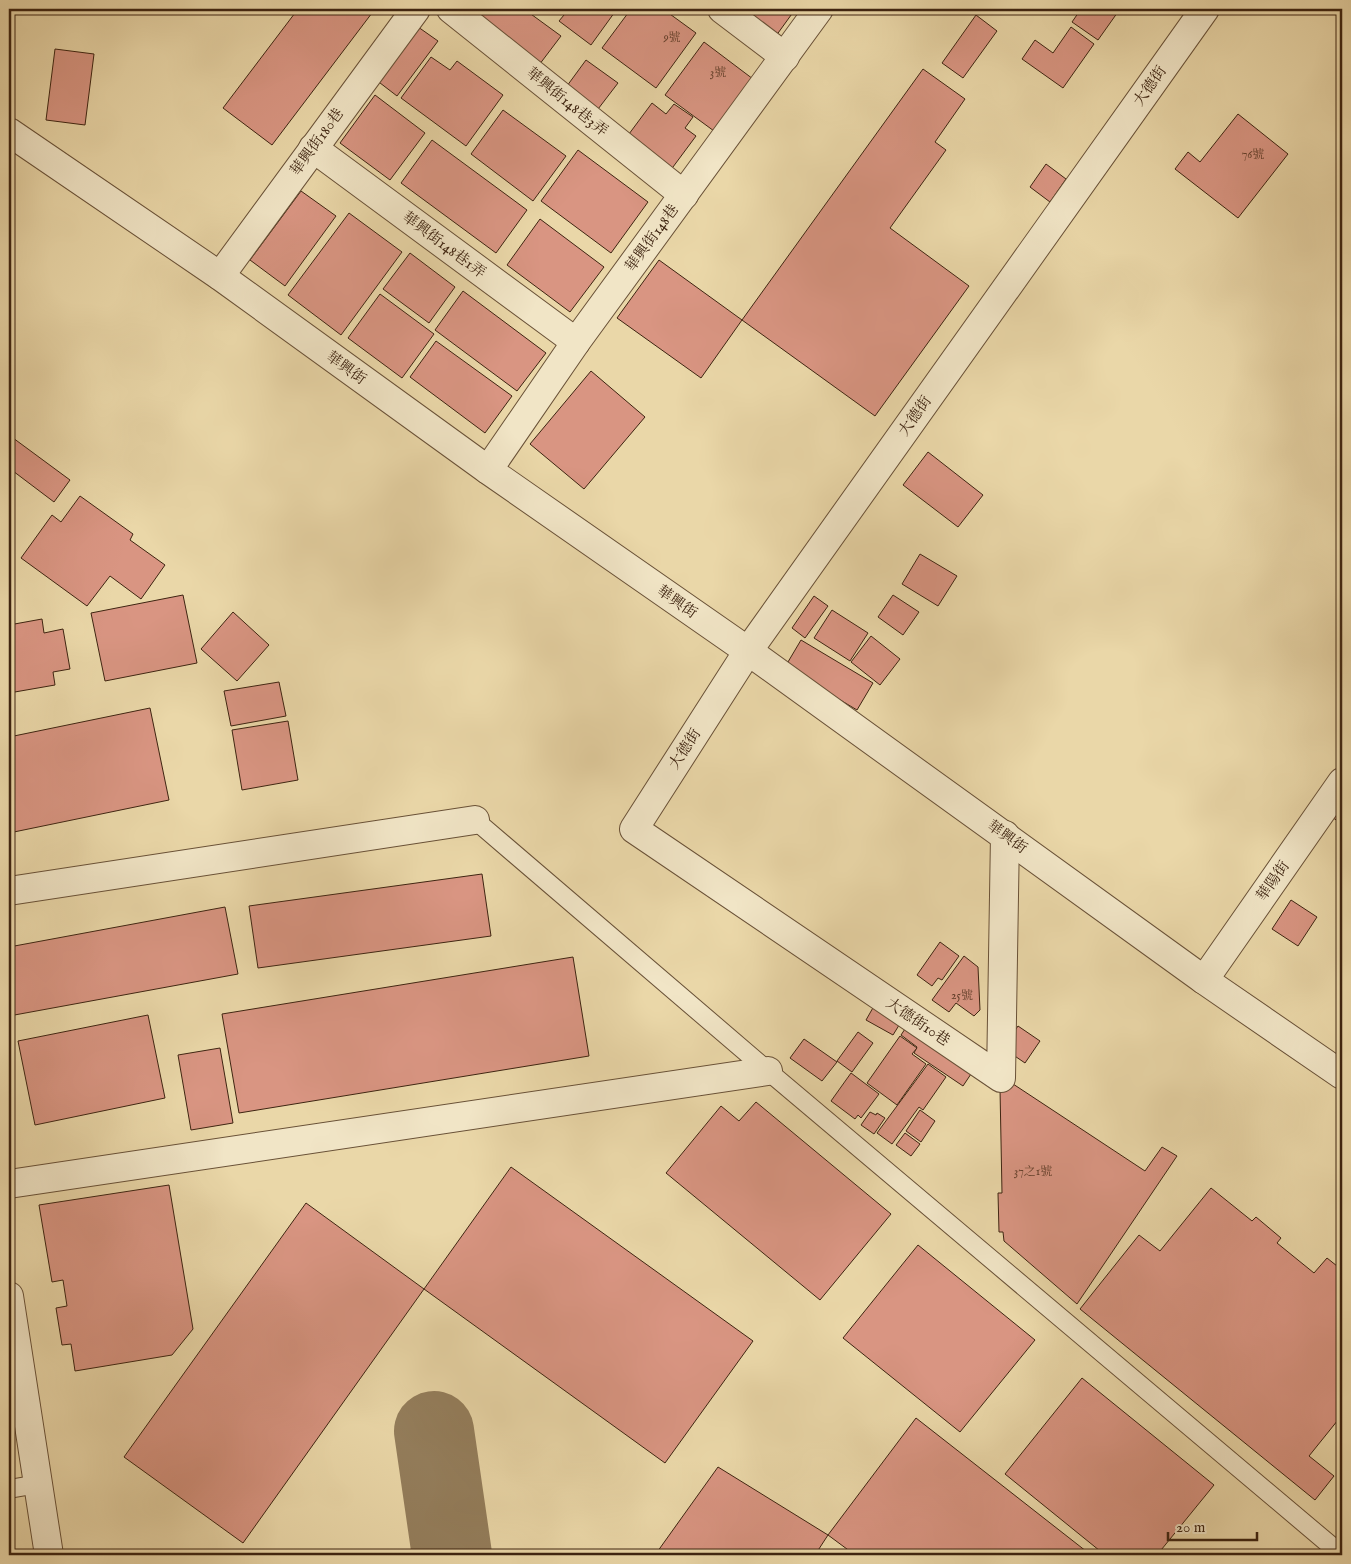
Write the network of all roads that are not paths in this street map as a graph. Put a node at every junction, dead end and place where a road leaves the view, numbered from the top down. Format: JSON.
{"nodes":[{"id":1,"x":416,"y":9,"type":"edge"},
{"id":2,"x":451,"y":9,"type":"edge"},
{"id":3,"x":722,"y":9,"type":"edge"},
{"id":4,"x":819,"y":9,"type":"edge"},
{"id":5,"x":1205,"y":9,"type":"edge"},
{"id":6,"x":785,"y":57,"type":"junction"},
{"id":7,"x":9,"y":132,"type":"edge"},
{"id":8,"x":313,"y":148,"type":"junction"},
{"id":9,"x":684,"y":194,"type":"junction"},
{"id":10,"x":220,"y":276,"type":"junction"},
{"id":11,"x":576,"y":342,"type":"junction"},
{"id":12,"x":488,"y":470,"type":"junction"},
{"id":13,"x":748,"y":651,"type":"junction"},
{"id":14,"x":1342,"y":782,"type":"edge"},
{"id":15,"x":475,"y":820,"type":"joint"},
{"id":16,"x":634,"y":829,"type":"joint"},
{"id":17,"x":1005,"y":835,"type":"junction"},
{"id":18,"x":9,"y":891,"type":"edge"},
{"id":19,"x":1204,"y":980,"type":"junction"},
{"id":20,"x":768,"y":1070,"type":"junction"},
{"id":21,"x":1342,"y":1075,"type":"edge"},
{"id":22,"x":9,"y":1184,"type":"edge"},
{"id":23,"x":9,"y":1296,"type":"edge"},
{"id":24,"x":38,"y":1484,"type":"junction"},
{"id":25,"x":9,"y":1488,"type":"edge"},
{"id":26,"x":49,"y":1555,"type":"edge"},
{"id":27,"x":1342,"y":1555,"type":"edge"}],
"edges":[{"from":1,"to":8,"type":"street","name":"華興街180巷"},
{"from":2,"to":9,"type":"street","name":"華興街148巷3弄"},
{"from":3,"to":6,"type":"street"},
{"from":4,"to":6,"type":"street","name":"華興街148巷"},
{"from":5,"to":13,"type":"street","name":"大德街"},
{"from":6,"to":9,"type":"street","name":"華興街148巷"},
{"from":7,"to":10,"type":"street","name":"華興街"},
{"from":8,"to":10,"type":"street","name":"華興街180巷"},
{"from":8,"to":11,"type":"street","name":"華興街148巷1弄"},
{"from":9,"to":11,"type":"street","name":"華興街148巷"},
{"from":10,"to":12,"type":"street","name":"華興街"},
{"from":11,"to":12,"type":"street","name":"華興街148巷"},
{"from":12,"to":13,"type":"street","name":"華興街"},
{"from":13,"to":16,"type":"street","name":"大德街"},
{"from":13,"to":17,"type":"street","name":"華興街"},
{"from":14,"to":19,"type":"street","name":"華陽街"},
{"from":15,"to":18,"type":"street"},
{"from":15,"to":20,"type":"lane"},
{"from":16,"to":17,"type":"street","name":"大德街10巷"},
{"from":17,"to":19,"type":"street","name":"華興街"},
{"from":19,"to":21,"type":"street","name":"華興街"},
{"from":20,"to":22,"type":"street"},
{"from":20,"to":27,"type":"lane"},
{"from":23,"to":24,"type":"street"},
{"from":24,"to":25,"type":"lane"},
{"from":24,"to":26,"type":"street"}]}
